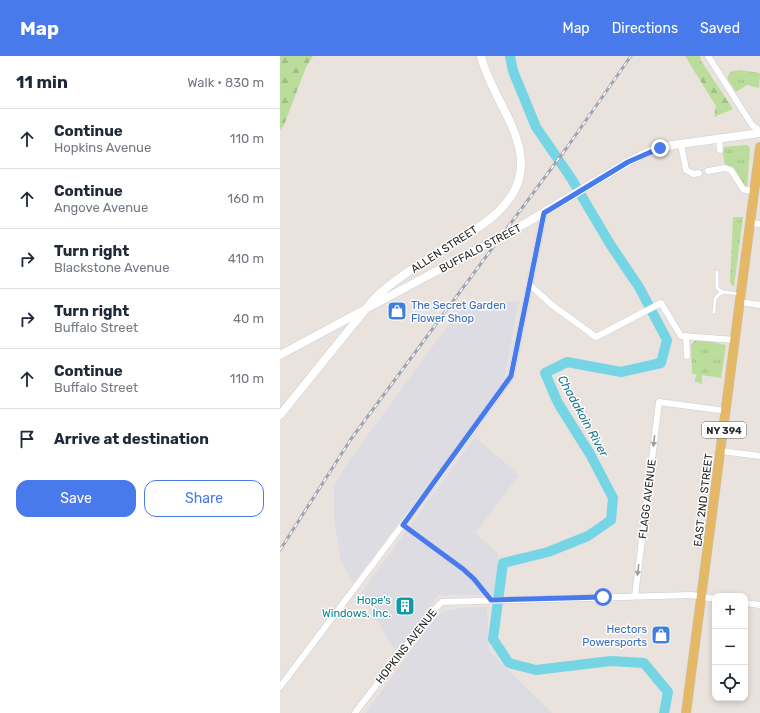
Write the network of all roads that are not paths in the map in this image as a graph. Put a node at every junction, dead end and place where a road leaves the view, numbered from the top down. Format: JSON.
{"nodes":[{"id":1,"x":481,"y":56,"type":"edge"},
{"id":2,"x":708,"y":56,"type":"edge"},
{"id":3,"x":760,"y":132,"type":"edge"},
{"id":4,"x":719,"y":139,"type":"junction"},
{"id":5,"x":681,"y":144,"type":"junction"},
{"id":6,"x":760,"y":147,"type":"edge"},
{"id":7,"x":720,"y":150,"type":"dead end"},
{"id":8,"x":708,"y":171,"type":"dead end"},
{"id":9,"x":699,"y":173,"type":"dead end"},
{"id":10,"x":756,"y":196,"type":"edge"},
{"id":11,"x":544,"y":213,"type":"junction"},
{"id":12,"x":750,"y":223,"type":"junction"},
{"id":13,"x":760,"y":224,"type":"edge"},
{"id":14,"x":717,"y":272,"type":"dead end"},
{"id":15,"x":392,"y":282,"type":"junction"},
{"id":16,"x":530,"y":285,"type":"junction"},
{"id":17,"x":399,"y":292,"type":"junction"},
{"id":18,"x":724,"y":292,"type":"junction"},
{"id":19,"x":740,"y":298,"type":"junction"},
{"id":20,"x":760,"y":305,"type":"edge"},
{"id":21,"x":364,"y":310,"type":"junction"},
{"id":22,"x":714,"y":312,"type":"dead end"},
{"id":23,"x":686,"y":336,"type":"junction"},
{"id":24,"x":736,"y":340,"type":"junction"},
{"id":25,"x":280,"y":355,"type":"edge"},
{"id":26,"x":687,"y":356,"type":"dead end"},
{"id":27,"x":726,"y":411,"type":"junction"},
{"id":28,"x":280,"y":415,"type":"edge"},
{"id":29,"x":721,"y":451,"type":"junction"},
{"id":30,"x":760,"y":456,"type":"edge"},
{"id":31,"x":403,"y":525,"type":"junction"},
{"id":32,"x":635,"y":596,"type":"junction"},
{"id":33,"x":702,"y":598,"type":"junction"},
{"id":34,"x":712,"y":599,"type":"edge"},
{"id":35,"x":492,"y":600,"type":"junction"},
{"id":36,"x":748,"y":603,"type":"edge"},
{"id":37,"x":760,"y":605,"type":"edge"},
{"id":38,"x":280,"y":687,"type":"edge"},
{"id":39,"x":354,"y":713,"type":"edge"},
{"id":40,"x":686,"y":713,"type":"edge"}],
"edges":[{"from":1,"to":15,"type":"street","name":"ALLEN STREET"},
{"from":2,"to":3,"type":"street"},
{"from":3,"to":4,"type":"street"},
{"from":4,"to":5,"type":"street"},
{"from":4,"to":7,"type":"street"},
{"from":5,"to":9,"type":"street"},
{"from":5,"to":11,"type":"street","name":"BUFFALO STREET"},
{"from":6,"to":10,"type":"main road","name":"EAST 2ND STREET","number":"NY 394"},
{"from":8,"to":10,"type":"street"},
{"from":10,"to":12,"type":"main road","name":"EAST 2ND STREET","number":"NY 394"},
{"from":11,"to":16,"type":"street"},
{"from":11,"to":17,"type":"street","name":"BUFFALO STREET"},
{"from":12,"to":13,"type":"street"},
{"from":12,"to":19,"type":"main road","name":"EAST 2ND STREET","number":"NY 394"},
{"from":14,"to":18,"type":"lane"},
{"from":15,"to":17,"type":"street"},
{"from":15,"to":21,"type":"street","name":"ALLEN STREET"},
{"from":16,"to":23,"type":"street"},
{"from":16,"to":31,"type":"street"},
{"from":17,"to":21,"type":"street","name":"BUFFALO STREET"},
{"from":18,"to":19,"type":"lane"},
{"from":18,"to":22,"type":"lane"},
{"from":19,"to":20,"type":"street"},
{"from":19,"to":24,"type":"main road","name":"EAST 2ND STREET","number":"NY 394"},
{"from":21,"to":25,"type":"street","name":"BUFFALO STREET"},
{"from":21,"to":28,"type":"street","name":"ALLEN STREET"},
{"from":23,"to":24,"type":"street"},
{"from":23,"to":26,"type":"street"},
{"from":24,"to":27,"type":"main road","name":"EAST 2ND STREET","number":"NY 394"},
{"from":27,"to":29,"type":"main road","name":"EAST 2ND STREET","number":"NY 394"},
{"from":27,"to":32,"type":"street","name":"FLAGG AVENUE","one_way":true},
{"from":29,"to":30,"type":"street"},
{"from":29,"to":33,"type":"main road","name":"EAST 2ND STREET","number":"NY 394"},
{"from":31,"to":35,"type":"lane"},
{"from":31,"to":38,"type":"street"},
{"from":32,"to":33,"type":"street"},
{"from":32,"to":35,"type":"street","name":"HOPKINS AVENUE"},
{"from":33,"to":34,"type":"street"},
{"from":33,"to":40,"type":"main road","name":"EAST 2ND STREET","number":"NY 394"},
{"from":35,"to":39,"type":"street","name":"HOPKINS AVENUE"},
{"from":36,"to":37,"type":"street"}]}
